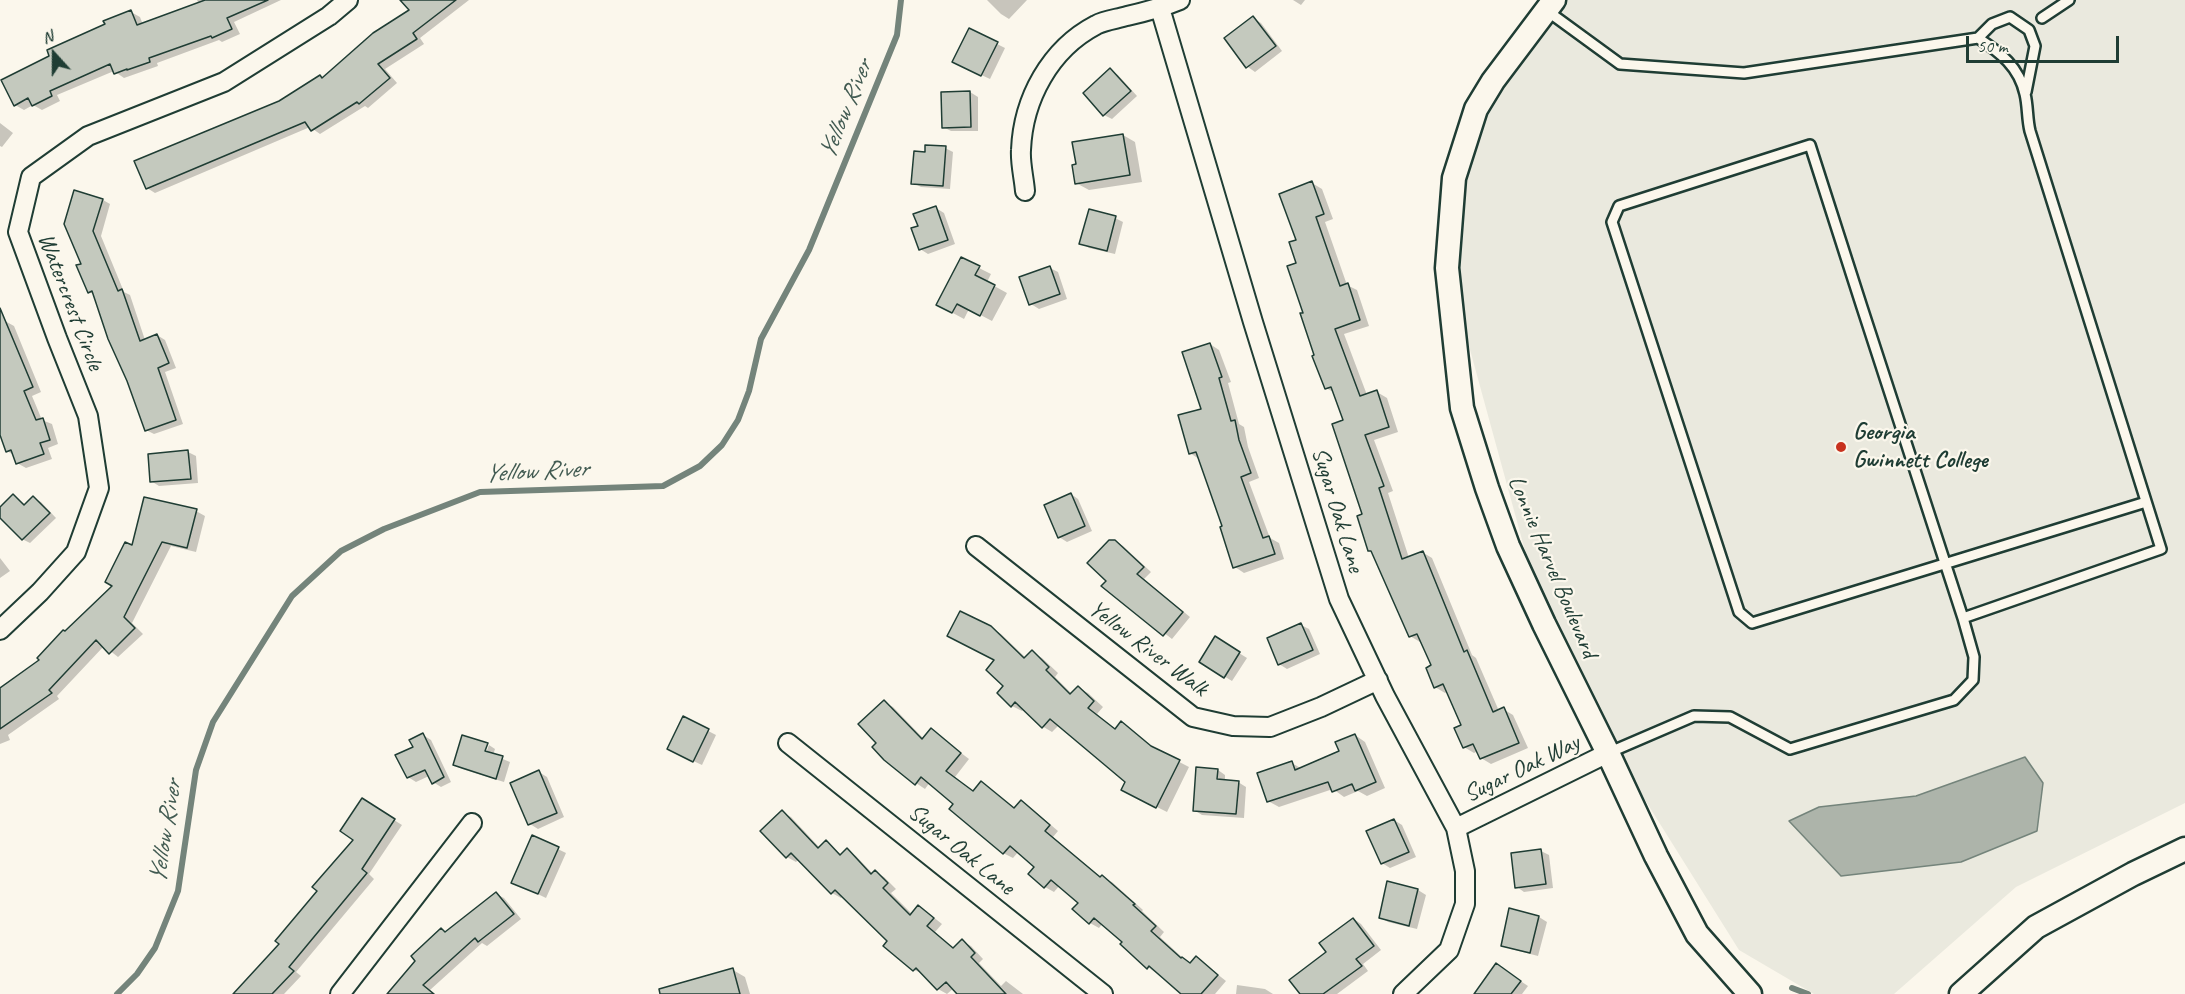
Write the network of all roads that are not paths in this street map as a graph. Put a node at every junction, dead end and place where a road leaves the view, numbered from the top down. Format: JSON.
{"nodes":[{"id":1,"x":348,"y":0,"type":"edge"},
{"id":2,"x":1180,"y":0,"type":"edge"},
{"id":3,"x":2069,"y":0,"type":"edge"},
{"id":4,"x":1550,"y":5,"type":"edge"},
{"id":5,"x":1160,"y":8,"type":"junction"},
{"id":6,"x":2042,"y":18,"type":"dead end"},
{"id":7,"x":1978,"y":38,"type":"junction"},
{"id":8,"x":2025,"y":94,"type":"junction"},
{"id":9,"x":1025,"y":191,"type":"dead end"},
{"id":10,"x":2146,"y":502,"type":"junction"},
{"id":11,"x":976,"y":546,"type":"dead end"},
{"id":12,"x":1945,"y":563,"type":"junction"},
{"id":13,"x":1963,"y":618,"type":"junction"},
{"id":14,"x":0,"y":630,"type":"edge"},
{"id":15,"x":1378,"y":680,"type":"junction"},
{"id":16,"x":788,"y":743,"type":"dead end"},
{"id":17,"x":1608,"y":753,"type":"junction"},
{"id":18,"x":472,"y":823,"type":"dead end"},
{"id":19,"x":1456,"y":828,"type":"junction"},
{"id":20,"x":2185,"y":849,"type":"edge"},
{"id":21,"x":340,"y":994,"type":"edge"},
{"id":22,"x":1103,"y":994,"type":"edge"},
{"id":23,"x":1403,"y":994,"type":"edge"},
{"id":24,"x":1750,"y":994,"type":"edge"},
{"id":25,"x":1961,"y":994,"type":"edge"}],
"edges":[{"from":1,"to":14,"type":"street","name":"Watercrest Circle"},
{"from":2,"to":5,"type":"street"},
{"from":3,"to":6,"type":"lane"},
{"from":4,"to":7,"type":"lane"},
{"from":4,"to":17,"type":"street","name":"Lonnie Harvel Boulevard"},
{"from":5,"to":9,"type":"street"},
{"from":5,"to":15,"type":"street","name":"Sugar Oak Lane"},
{"from":7,"to":8,"type":"lane"},
{"from":7,"to":8,"type":"lane"},
{"from":8,"to":10,"type":"lane"},
{"from":10,"to":12,"type":"lane"},
{"from":10,"to":13,"type":"lane"},
{"from":11,"to":15,"type":"street","name":"Yellow River Walk"},
{"from":12,"to":12,"type":"lane"},
{"from":12,"to":13,"type":"lane"},
{"from":13,"to":17,"type":"lane"},
{"from":15,"to":19,"type":"street","name":"Sugar Oak Lane"},
{"from":16,"to":22,"type":"street","name":"Sugar Oak Lane"},
{"from":17,"to":19,"type":"street","name":"Sugar Oak Way"},
{"from":17,"to":24,"type":"street","name":"Lonnie Harvel Boulevard"},
{"from":18,"to":21,"type":"street"},
{"from":19,"to":23,"type":"street","name":"Sugar Oak Lane"},
{"from":20,"to":25,"type":"street"}]}
